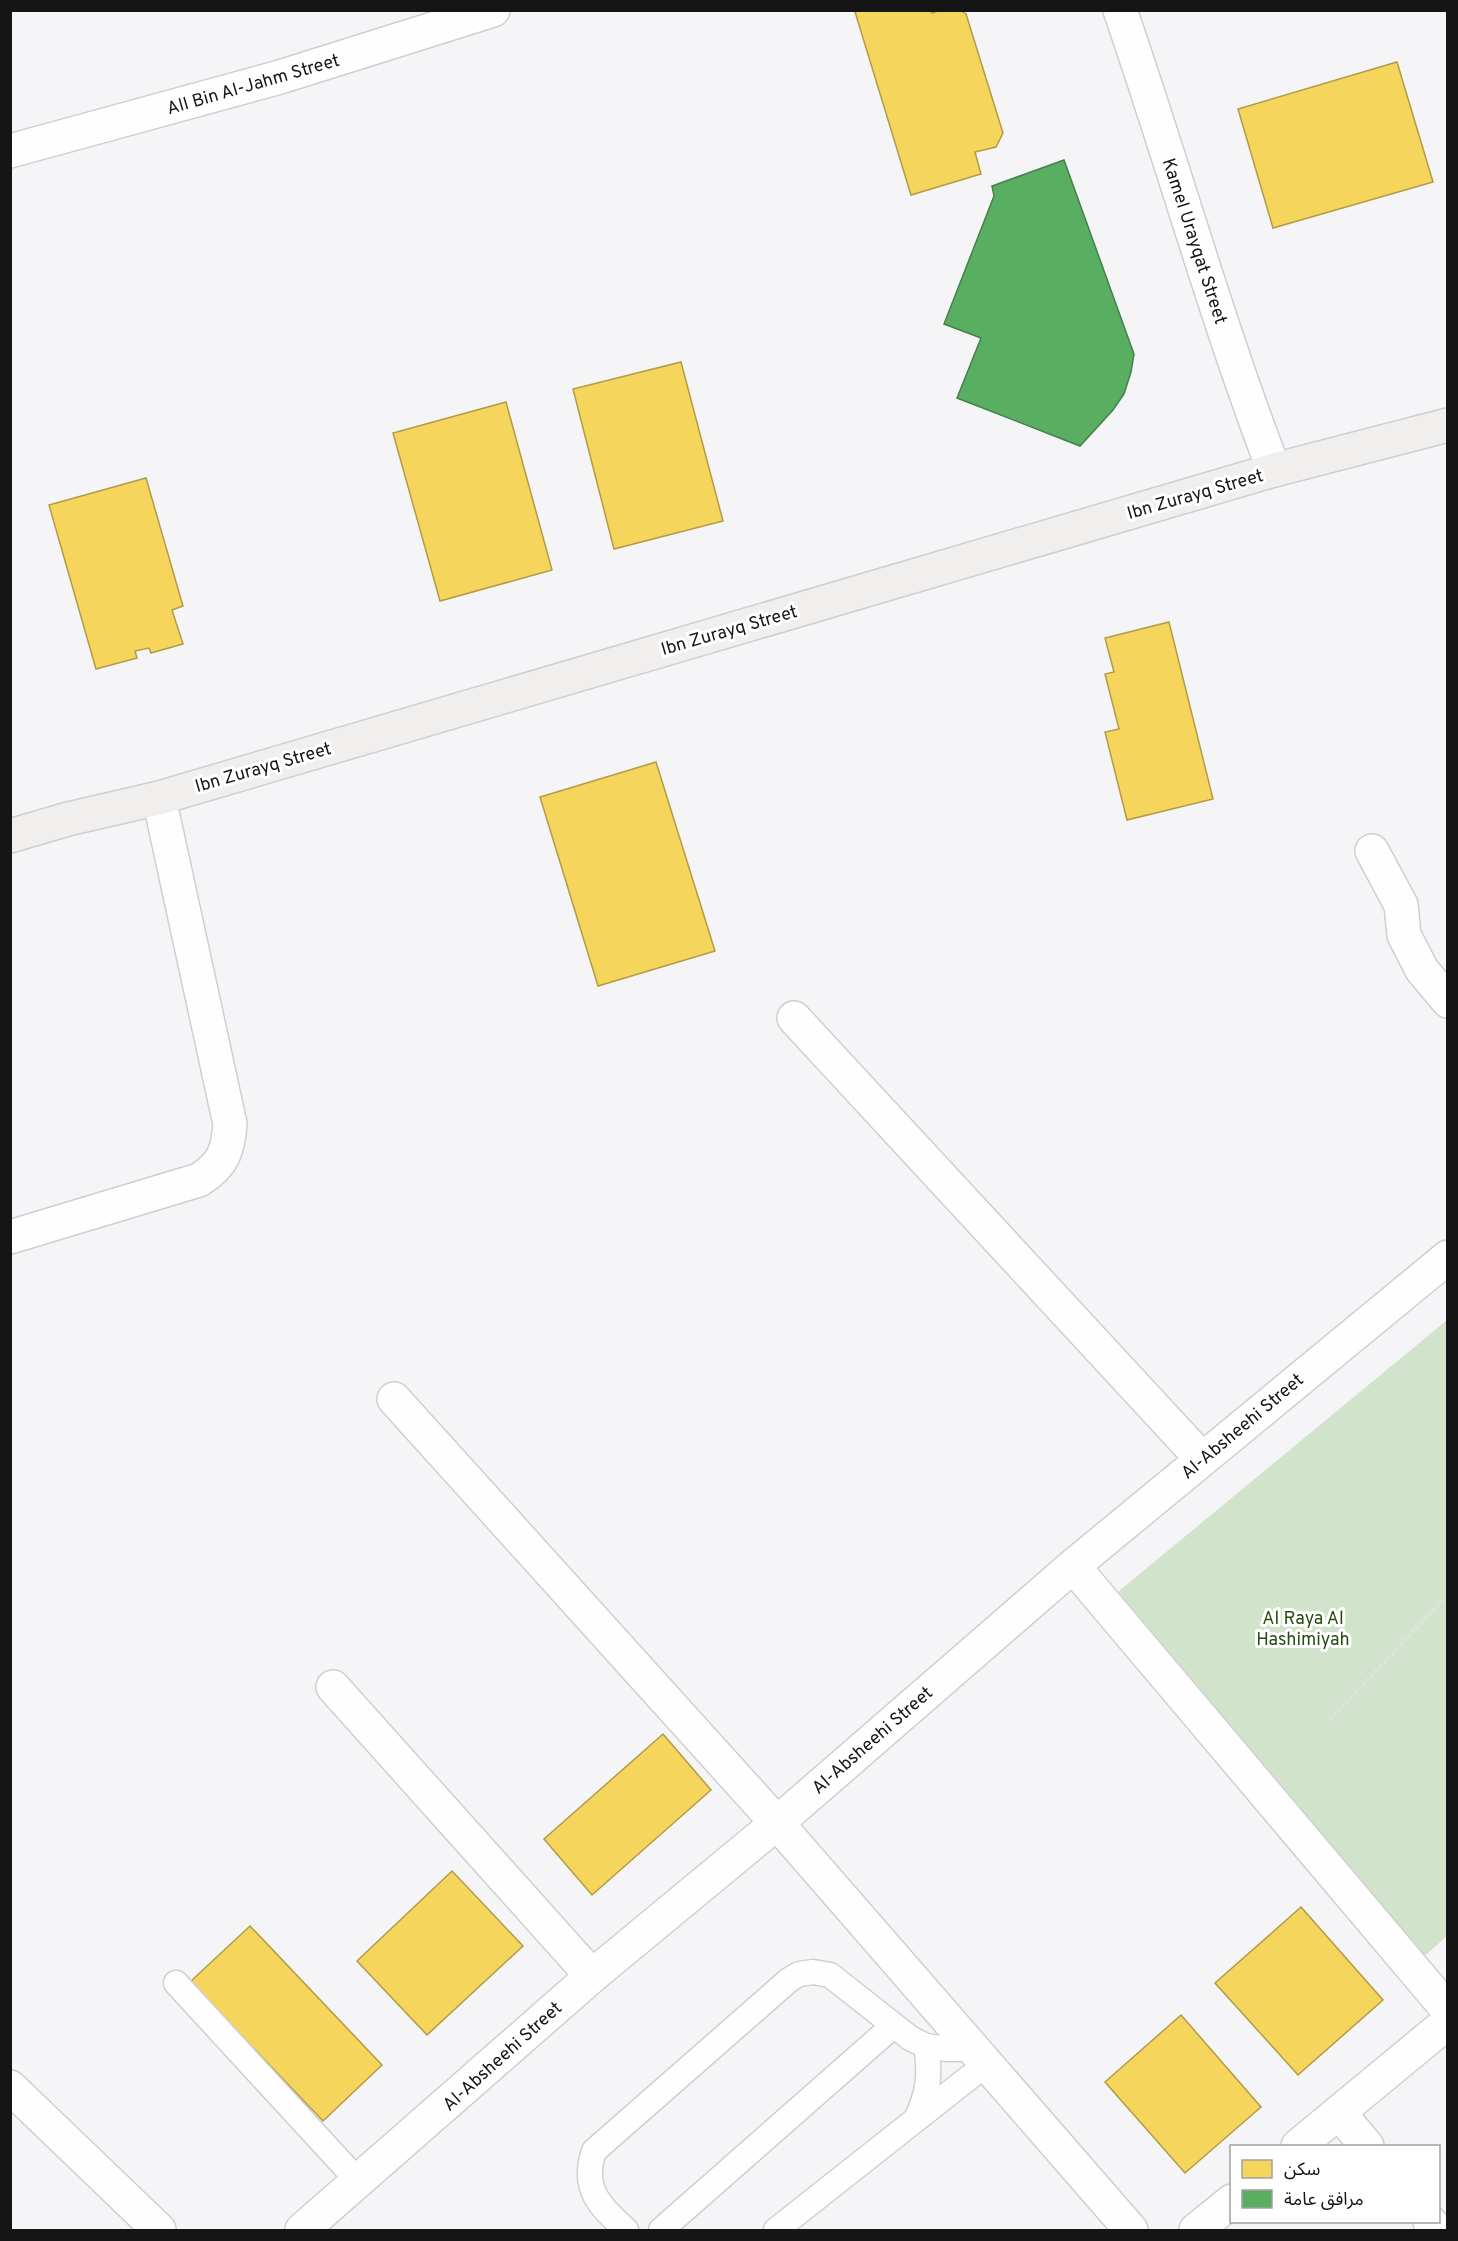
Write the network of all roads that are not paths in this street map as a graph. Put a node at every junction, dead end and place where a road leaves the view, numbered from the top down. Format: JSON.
{"nodes":[{"id":1,"x":493,"y":10,"type":"edge"},
{"id":2,"x":1120,"y":10,"type":"edge"},
{"id":3,"x":10,"y":151,"type":"edge"},
{"id":4,"x":1448,"y":425,"type":"edge"},
{"id":5,"x":1274,"y":470,"type":"junction"},
{"id":6,"x":159,"y":798,"type":"junction"},
{"id":7,"x":10,"y":836,"type":"edge"},
{"id":8,"x":1372,"y":851,"type":"dead end"},
{"id":9,"x":1448,"y":1001,"type":"edge"},
{"id":10,"x":794,"y":1018,"type":"dead end"},
{"id":11,"x":10,"y":1237,"type":"edge"},
{"id":12,"x":1448,"y":1257,"type":"edge"},
{"id":13,"x":394,"y":1399,"type":"dead end"},
{"id":14,"x":1202,"y":1459,"type":"junction"},
{"id":15,"x":1073,"y":1566,"type":"junction"},
{"id":16,"x":333,"y":1687,"type":"dead end"},
{"id":17,"x":777,"y":1822,"type":"junction"},
{"id":18,"x":592,"y":1976,"type":"junction"},
{"id":19,"x":176,"y":1983,"type":"dead end"},
{"id":20,"x":1448,"y":2010,"type":"edge"},
{"id":21,"x":1448,"y":2022,"type":"edge"},
{"id":22,"x":893,"y":2026,"type":"junction"},
{"id":23,"x":926,"y":2046,"type":"junction"},
{"id":24,"x":979,"y":2057,"type":"junction"},
{"id":25,"x":10,"y":2087,"type":"edge"},
{"id":26,"x":1339,"y":2113,"type":"junction"},
{"id":27,"x":916,"y":2119,"type":"junction"},
{"id":28,"x":1299,"y":2145,"type":"edge"},
{"id":29,"x":1366,"y":2145,"type":"edge"},
{"id":30,"x":359,"y":2182,"type":"junction"},
{"id":31,"x":1230,"y":2203,"type":"edge"},
{"id":32,"x":159,"y":2230,"type":"edge"},
{"id":33,"x":302,"y":2230,"type":"edge"},
{"id":34,"x":626,"y":2230,"type":"edge"},
{"id":35,"x":661,"y":2230,"type":"edge"},
{"id":36,"x":776,"y":2230,"type":"edge"},
{"id":37,"x":1131,"y":2230,"type":"edge"},
{"id":38,"x":1196,"y":2230,"type":"edge"}],
"edges":[{"from":1,"to":3,"type":"street","name":"AlI Bin Al-Jahm Street"},
{"from":2,"to":5,"type":"street","name":"Kamel Urayqat Street"},
{"from":4,"to":5,"type":"street","name":"Ibn Zurayq Street"},
{"from":5,"to":6,"type":"street","name":"Ibn Zurayq Street"},
{"from":6,"to":7,"type":"street","name":"Ibn Zurayq Street"},
{"from":6,"to":11,"type":"street"},
{"from":8,"to":9,"type":"street"},
{"from":10,"to":14,"type":"street"},
{"from":12,"to":14,"type":"street","name":"Al-Absheehi Street"},
{"from":13,"to":17,"type":"street"},
{"from":14,"to":15,"type":"street","name":"Al-Absheehi Street"},
{"from":15,"to":17,"type":"street","name":"Al-Absheehi Street"},
{"from":15,"to":20,"type":"street"},
{"from":16,"to":18,"type":"street"},
{"from":17,"to":18,"type":"street","name":"Al-Absheehi Street"},
{"from":17,"to":24,"type":"street"},
{"from":18,"to":30,"type":"street","name":"Al-Absheehi Street"},
{"from":19,"to":30,"type":"lane"},
{"from":21,"to":26,"type":"street"},
{"from":22,"to":23,"type":"lane"},
{"from":22,"to":34,"type":"lane"},
{"from":22,"to":35,"type":"lane"},
{"from":23,"to":24,"type":"lane"},
{"from":23,"to":27,"type":"lane"},
{"from":24,"to":27,"type":"lane"},
{"from":24,"to":37,"type":"street"},
{"from":25,"to":32,"type":"street"},
{"from":26,"to":28,"type":"street"},
{"from":26,"to":29,"type":"street"},
{"from":27,"to":36,"type":"lane"},
{"from":30,"to":33,"type":"street","name":"Al-Absheehi Street"},
{"from":31,"to":38,"type":"street"}]}
